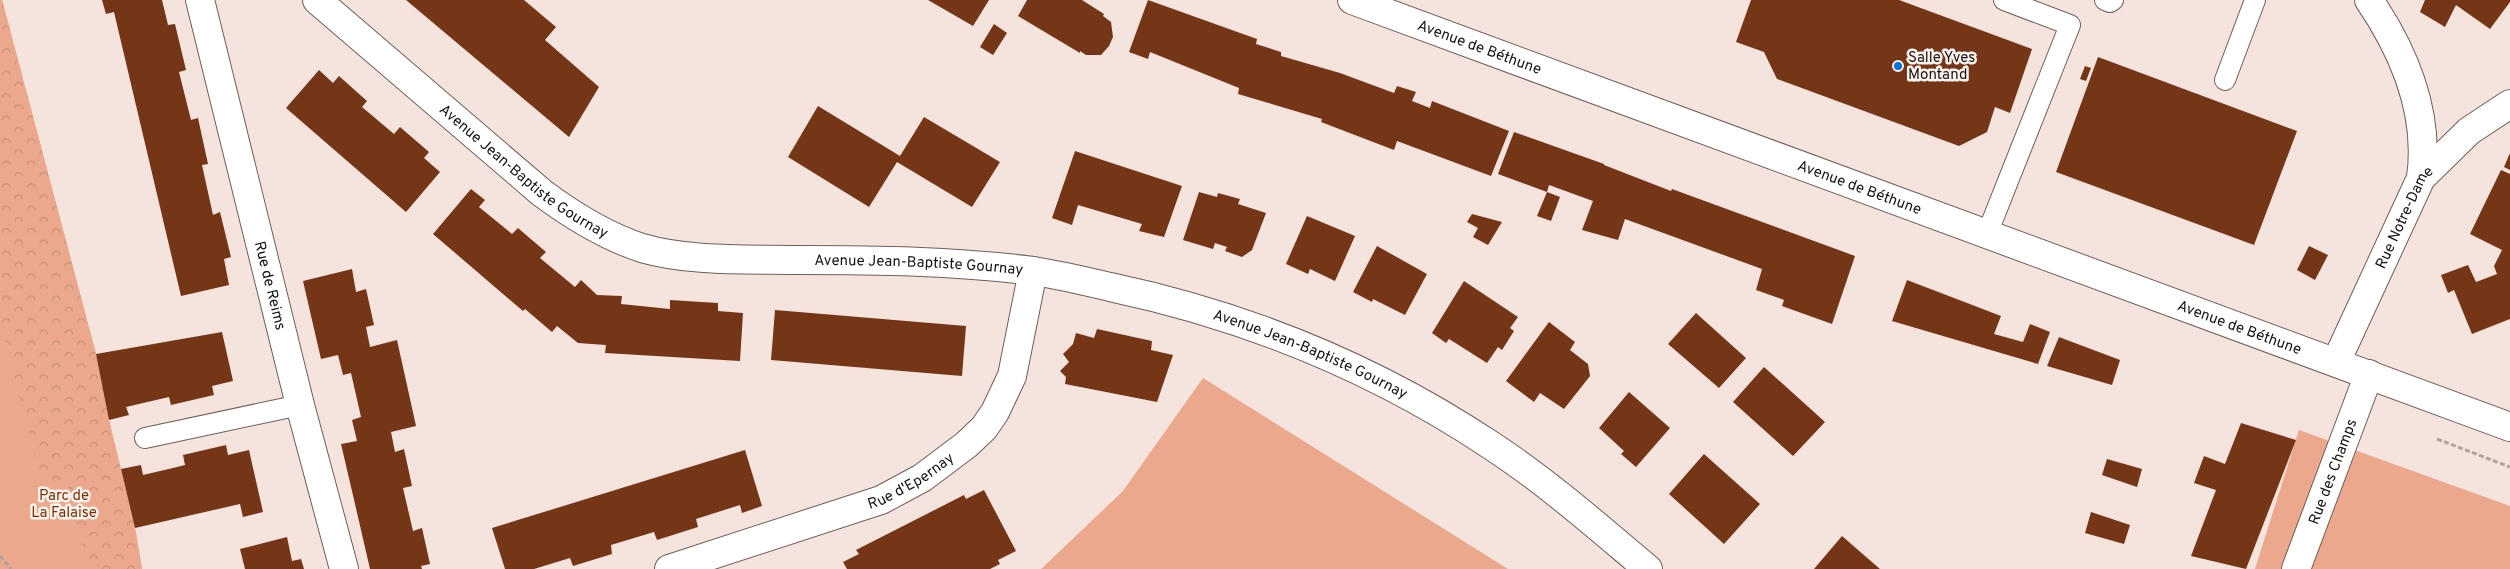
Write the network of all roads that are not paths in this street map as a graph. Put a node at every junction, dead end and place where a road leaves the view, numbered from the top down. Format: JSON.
{"nodes":[{"id":1,"x":200,"y":0,"type":"edge"},
{"id":2,"x":317,"y":0,"type":"edge"},
{"id":3,"x":1352,"y":0,"type":"edge"},
{"id":4,"x":2004,"y":0,"type":"edge"},
{"id":5,"x":2105,"y":0,"type":"edge"},
{"id":6,"x":2113,"y":0,"type":"edge"},
{"id":7,"x":2255,"y":0,"type":"edge"},
{"id":8,"x":2368,"y":0,"type":"edge"},
{"id":9,"x":2225,"y":80,"type":"dead end"},
{"id":10,"x":2510,"y":104,"type":"edge"},
{"id":11,"x":2421,"y":178,"type":"junction"},
{"id":12,"x":1987,"y":234,"type":"junction"},
{"id":13,"x":1033,"y":271,"type":"junction"},
{"id":14,"x":2336,"y":362,"type":"junction"},
{"id":15,"x":2369,"y":374,"type":"junction"},
{"id":16,"x":300,"y":405,"type":"junction"},
{"id":17,"x":2510,"y":426,"type":"edge"},
{"id":18,"x":145,"y":438,"type":"dead end"},
{"id":19,"x":344,"y":569,"type":"edge"},
{"id":20,"x":668,"y":569,"type":"edge"},
{"id":21,"x":1648,"y":569,"type":"edge"},
{"id":22,"x":2296,"y":569,"type":"edge"}],
"edges":[{"from":1,"to":16,"type":"street","name":"Rue de Reims"},
{"from":2,"to":13,"type":"street","name":"Avenue Jean-Baptiste Gournay"},
{"from":3,"to":12,"type":"street","name":"Avenue de Béthune"},
{"from":4,"to":12,"type":"lane"},
{"from":5,"to":6,"type":"lane"},
{"from":7,"to":9,"type":"lane"},
{"from":8,"to":11,"type":"street"},
{"from":10,"to":11,"type":"street","name":"Rue Notre-Dame"},
{"from":11,"to":14,"type":"street","name":"Rue Notre-Dame"},
{"from":12,"to":14,"type":"street","name":"Avenue de Béthune"},
{"from":13,"to":20,"type":"street","name":"Rue d'Epernay"},
{"from":13,"to":21,"type":"street","name":"Avenue Jean-Baptiste Gournay"},
{"from":14,"to":15,"type":"street","name":"Avenue de Béthune"},
{"from":15,"to":17,"type":"street","name":"Avenue de Béthune"},
{"from":15,"to":22,"type":"street","name":"Rue des Champs"},
{"from":16,"to":18,"type":"lane"},
{"from":16,"to":19,"type":"street","name":"Rue de Reims"}]}
